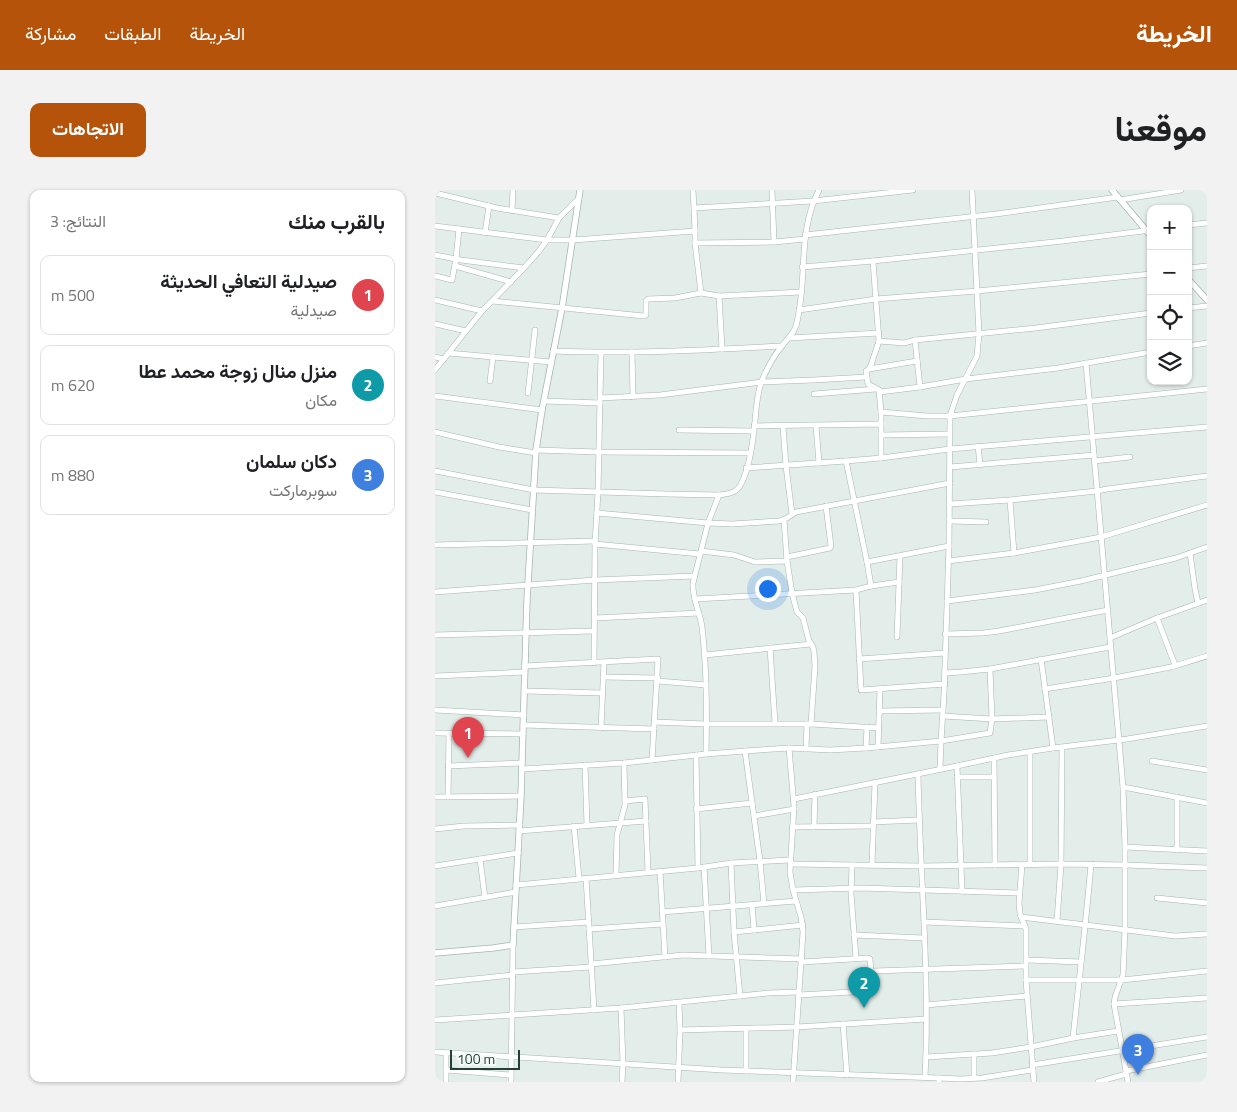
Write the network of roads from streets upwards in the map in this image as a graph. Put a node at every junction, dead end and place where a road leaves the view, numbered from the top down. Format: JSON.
{"nodes":[{"id":1,"x":513,"y":190,"type":"edge"},
{"id":2,"x":580,"y":190,"type":"edge"},
{"id":3,"x":693,"y":190,"type":"edge"},
{"id":4,"x":772,"y":190,"type":"edge"},
{"id":5,"x":819,"y":190,"type":"edge"},
{"id":6,"x":913,"y":190,"type":"edge"},
{"id":7,"x":972,"y":190,"type":"edge"},
{"id":8,"x":1112,"y":190,"type":"edge"},
{"id":9,"x":1181,"y":190,"type":"edge"},
{"id":10,"x":435,"y":193,"type":"edge"},
{"id":11,"x":579,"y":198,"type":"junction"},
{"id":12,"x":1119,"y":199,"type":"junction"},
{"id":13,"x":813,"y":201,"type":"junction"},
{"id":14,"x":773,"y":204,"type":"junction"},
{"id":15,"x":489,"y":206,"type":"junction"},
{"id":16,"x":694,"y":208,"type":"junction"},
{"id":17,"x":512,"y":211,"type":"junction"},
{"id":18,"x":974,"y":216,"type":"junction"},
{"id":19,"x":559,"y":218,"type":"junction"},
{"id":20,"x":1207,"y":223,"type":"edge"},
{"id":21,"x":1192,"y":225,"type":"edge"},
{"id":22,"x":435,"y":226,"type":"edge"},
{"id":23,"x":459,"y":230,"type":"junction"},
{"id":24,"x":1147,"y":230,"type":"edge"},
{"id":25,"x":695,"y":231,"type":"junction"},
{"id":26,"x":485,"y":232,"type":"junction"},
{"id":27,"x":1147,"y":232,"type":"edge"},
{"id":28,"x":805,"y":237,"type":"junction"},
{"id":29,"x":547,"y":240,"type":"junction"},
{"id":30,"x":573,"y":240,"type":"junction"},
{"id":31,"x":775,"y":242,"type":"junction"},
{"id":32,"x":695,"y":243,"type":"junction"},
{"id":33,"x":975,"y":250,"type":"junction"},
{"id":34,"x":435,"y":255,"type":"edge"},
{"id":35,"x":456,"y":259,"type":"junction"},
{"id":36,"x":873,"y":261,"type":"junction"},
{"id":37,"x":455,"y":266,"type":"junction"},
{"id":38,"x":1207,"y":266,"type":"edge"},
{"id":39,"x":802,"y":267,"type":"junction"},
{"id":40,"x":524,"y":268,"type":"junction"},
{"id":41,"x":1192,"y":268,"type":"edge"},
{"id":42,"x":1147,"y":274,"type":"edge"},
{"id":43,"x":435,"y":276,"type":"edge"},
{"id":44,"x":511,"y":282,"type":"junction"},
{"id":45,"x":1192,"y":283,"type":"edge"},
{"id":46,"x":977,"y":291,"type":"junction"},
{"id":47,"x":801,"y":292,"type":"junction"},
{"id":48,"x":701,"y":293,"type":"junction"},
{"id":49,"x":719,"y":296,"type":"junction"},
{"id":50,"x":876,"y":298,"type":"junction"},
{"id":51,"x":435,"y":300,"type":"edge"},
{"id":52,"x":1207,"y":300,"type":"edge"},
{"id":53,"x":492,"y":301,"type":"junction"},
{"id":54,"x":1207,"y":306,"type":"edge"},
{"id":55,"x":562,"y":308,"type":"junction"},
{"id":56,"x":1192,"y":308,"type":"edge"},
{"id":57,"x":799,"y":310,"type":"junction"},
{"id":58,"x":483,"y":311,"type":"junction"},
{"id":59,"x":1147,"y":314,"type":"edge"},
{"id":60,"x":435,"y":324,"type":"edge"},
{"id":61,"x":535,"y":330,"type":"dead end"},
{"id":62,"x":466,"y":331,"type":"junction"},
{"id":63,"x":879,"y":333,"type":"junction"},
{"id":64,"x":979,"y":334,"type":"junction"},
{"id":65,"x":789,"y":338,"type":"junction"},
{"id":66,"x":915,"y":340,"type":"junction"},
{"id":67,"x":879,"y":341,"type":"junction"},
{"id":68,"x":1207,"y":343,"type":"edge"},
{"id":69,"x":1192,"y":345,"type":"edge"},
{"id":70,"x":782,"y":346,"type":"junction"},
{"id":71,"x":722,"y":349,"type":"junction"},
{"id":72,"x":553,"y":351,"type":"junction"},
{"id":73,"x":632,"y":352,"type":"junction"},
{"id":74,"x":448,"y":353,"type":"junction"},
{"id":75,"x":601,"y":353,"type":"junction"},
{"id":76,"x":1147,"y":353,"type":"edge"},
{"id":77,"x":493,"y":357,"type":"junction"},
{"id":78,"x":435,"y":358,"type":"edge"},
{"id":79,"x":443,"y":359,"type":"junction"},
{"id":80,"x":532,"y":360,"type":"junction"},
{"id":81,"x":917,"y":361,"type":"junction"},
{"id":82,"x":551,"y":362,"type":"junction"},
{"id":83,"x":1086,"y":363,"type":"junction"},
{"id":84,"x":869,"y":369,"type":"junction"},
{"id":85,"x":435,"y":370,"type":"edge"},
{"id":86,"x":866,"y":377,"type":"junction"},
{"id":87,"x":966,"y":379,"type":"junction"},
{"id":88,"x":490,"y":381,"type":"dead end"},
{"id":89,"x":762,"y":382,"type":"junction"},
{"id":90,"x":920,"y":387,"type":"junction"},
{"id":91,"x":1207,"y":389,"type":"edge"},
{"id":92,"x":878,"y":390,"type":"junction"},
{"id":93,"x":528,"y":393,"type":"dead end"},
{"id":94,"x":814,"y":394,"type":"dead end"},
{"id":95,"x":435,"y":396,"type":"edge"},
{"id":96,"x":633,"y":397,"type":"junction"},
{"id":97,"x":600,"y":400,"type":"junction"},
{"id":98,"x":544,"y":401,"type":"junction"},
{"id":99,"x":1089,"y":402,"type":"junction"},
{"id":100,"x":542,"y":410,"type":"junction"},
{"id":101,"x":881,"y":412,"type":"junction"},
{"id":102,"x":950,"y":416,"type":"junction"},
{"id":103,"x":881,"y":424,"type":"junction"},
{"id":104,"x":783,"y":426,"type":"junction"},
{"id":105,"x":816,"y":426,"type":"junction"},
{"id":106,"x":1207,"y":427,"type":"edge"},
{"id":107,"x":754,"y":429,"type":"junction"},
{"id":108,"x":679,"y":430,"type":"dead end"},
{"id":109,"x":435,"y":432,"type":"edge"},
{"id":110,"x":949,"y":434,"type":"junction"},
{"id":111,"x":881,"y":436,"type":"junction"},
{"id":112,"x":1092,"y":436,"type":"junction"},
{"id":113,"x":978,"y":446,"type":"junction"},
{"id":114,"x":950,"y":449,"type":"junction"},
{"id":115,"x":536,"y":452,"type":"junction"},
{"id":116,"x":599,"y":452,"type":"junction"},
{"id":117,"x":750,"y":453,"type":"junction"},
{"id":118,"x":1130,"y":457,"type":"dead end"},
{"id":119,"x":881,"y":458,"type":"junction"},
{"id":120,"x":1094,"y":458,"type":"junction"},
{"id":121,"x":846,"y":462,"type":"junction"},
{"id":122,"x":819,"y":463,"type":"junction"},
{"id":123,"x":980,"y":464,"type":"junction"},
{"id":124,"x":785,"y":466,"type":"junction"},
{"id":125,"x":950,"y":467,"type":"junction"},
{"id":126,"x":746,"y":468,"type":"junction"},
{"id":127,"x":435,"y":471,"type":"edge"},
{"id":128,"x":1207,"y":476,"type":"edge"},
{"id":129,"x":950,"y":483,"type":"junction"},
{"id":130,"x":533,"y":490,"type":"junction"},
{"id":131,"x":1097,"y":491,"type":"junction"},
{"id":132,"x":435,"y":492,"type":"edge"},
{"id":133,"x":598,"y":492,"type":"junction"},
{"id":134,"x":719,"y":495,"type":"junction"},
{"id":135,"x":1010,"y":500,"type":"junction"},
{"id":136,"x":854,"y":501,"type":"junction"},
{"id":137,"x":950,"y":504,"type":"junction"},
{"id":138,"x":1207,"y":505,"type":"edge"},
{"id":139,"x":826,"y":506,"type":"junction"},
{"id":140,"x":532,"y":510,"type":"junction"},
{"id":141,"x":597,"y":513,"type":"junction"},
{"id":142,"x":792,"y":514,"type":"junction"},
{"id":143,"x":784,"y":520,"type":"junction"},
{"id":144,"x":949,"y":521,"type":"junction"},
{"id":145,"x":986,"y":522,"type":"dead end"},
{"id":146,"x":708,"y":523,"type":"junction"},
{"id":147,"x":1101,"y":537,"type":"junction"},
{"id":148,"x":531,"y":542,"type":"junction"},
{"id":149,"x":595,"y":542,"type":"junction"},
{"id":150,"x":435,"y":545,"type":"edge"},
{"id":151,"x":949,"y":546,"type":"junction"},
{"id":152,"x":1207,"y":547,"type":"edge"},
{"id":153,"x":701,"y":553,"type":"junction"},
{"id":154,"x":1014,"y":553,"type":"junction"},
{"id":155,"x":1190,"y":553,"type":"junction"},
{"id":156,"x":900,"y":556,"type":"junction"},
{"id":157,"x":787,"y":559,"type":"junction"},
{"id":158,"x":948,"y":561,"type":"junction"},
{"id":159,"x":867,"y":562,"type":"junction"},
{"id":160,"x":694,"y":576,"type":"junction"},
{"id":161,"x":1104,"y":576,"type":"junction"},
{"id":162,"x":595,"y":580,"type":"junction"},
{"id":163,"x":899,"y":582,"type":"junction"},
{"id":164,"x":528,"y":585,"type":"junction"},
{"id":165,"x":871,"y":586,"type":"junction"},
{"id":166,"x":856,"y":590,"type":"junction"},
{"id":167,"x":435,"y":592,"type":"edge"},
{"id":168,"x":791,"y":593,"type":"junction"},
{"id":169,"x":695,"y":599,"type":"junction"},
{"id":170,"x":1207,"y":600,"type":"edge"},
{"id":171,"x":947,"y":601,"type":"junction"},
{"id":172,"x":1198,"y":603,"type":"junction"},
{"id":173,"x":1108,"y":610,"type":"junction"},
{"id":174,"x":699,"y":613,"type":"junction"},
{"id":175,"x":595,"y":618,"type":"junction"},
{"id":176,"x":1157,"y":618,"type":"junction"},
{"id":177,"x":594,"y":631,"type":"junction"},
{"id":178,"x":525,"y":633,"type":"junction"},
{"id":179,"x":945,"y":634,"type":"junction"},
{"id":180,"x":435,"y":635,"type":"edge"},
{"id":181,"x":897,"y":637,"type":"dead end"},
{"id":182,"x":1110,"y":638,"type":"junction"},
{"id":183,"x":811,"y":644,"type":"junction"},
{"id":184,"x":1110,"y":646,"type":"junction"},
{"id":185,"x":770,"y":648,"type":"junction"},
{"id":186,"x":945,"y":653,"type":"junction"},
{"id":187,"x":705,"y":655,"type":"junction"},
{"id":188,"x":1207,"y":656,"type":"edge"},
{"id":189,"x":859,"y":659,"type":"junction"},
{"id":190,"x":1041,"y":659,"type":"junction"},
{"id":191,"x":604,"y":662,"type":"junction"},
{"id":192,"x":594,"y":663,"type":"junction"},
{"id":193,"x":1175,"y":665,"type":"junction"},
{"id":194,"x":991,"y":668,"type":"junction"},
{"id":195,"x":525,"y":669,"type":"junction"},
{"id":196,"x":945,"y":672,"type":"junction"},
{"id":197,"x":435,"y":676,"type":"edge"},
{"id":198,"x":603,"y":677,"type":"junction"},
{"id":199,"x":1114,"y":678,"type":"junction"},
{"id":200,"x":658,"y":680,"type":"junction"},
{"id":201,"x":706,"y":684,"type":"junction"},
{"id":202,"x":945,"y":684,"type":"junction"},
{"id":203,"x":1045,"y":688,"type":"junction"},
{"id":204,"x":880,"y":689,"type":"junction"},
{"id":205,"x":525,"y":691,"type":"junction"},
{"id":206,"x":602,"y":693,"type":"junction"},
{"id":207,"x":435,"y":710,"type":"edge"},
{"id":208,"x":879,"y":711,"type":"junction"},
{"id":209,"x":943,"y":713,"type":"junction"},
{"id":210,"x":524,"y":715,"type":"junction"},
{"id":211,"x":1049,"y":717,"type":"junction"},
{"id":212,"x":992,"y":719,"type":"junction"},
{"id":213,"x":654,"y":722,"type":"junction"},
{"id":214,"x":775,"y":723,"type":"junction"},
{"id":215,"x":707,"y":724,"type":"junction"},
{"id":216,"x":809,"y":724,"type":"junction"},
{"id":217,"x":523,"y":725,"type":"junction"},
{"id":218,"x":1207,"y":726,"type":"edge"},
{"id":219,"x":867,"y":727,"type":"junction"},
{"id":220,"x":601,"y":728,"type":"junction"},
{"id":221,"x":879,"y":728,"type":"junction"},
{"id":222,"x":654,"y":729,"type":"junction"},
{"id":223,"x":435,"y":734,"type":"edge"},
{"id":224,"x":449,"y":734,"type":"junction"},
{"id":225,"x":523,"y":734,"type":"junction"},
{"id":226,"x":941,"y":740,"type":"junction"},
{"id":227,"x":1118,"y":740,"type":"junction"},
{"id":228,"x":878,"y":747,"type":"junction"},
{"id":229,"x":1062,"y":747,"type":"junction"},
{"id":230,"x":789,"y":748,"type":"junction"},
{"id":231,"x":866,"y":748,"type":"junction"},
{"id":232,"x":1053,"y":748,"type":"junction"},
{"id":233,"x":806,"y":749,"type":"junction"},
{"id":234,"x":745,"y":751,"type":"junction"},
{"id":235,"x":1030,"y":751,"type":"junction"},
{"id":236,"x":706,"y":754,"type":"junction"},
{"id":237,"x":696,"y":755,"type":"junction"},
{"id":238,"x":994,"y":758,"type":"junction"},
{"id":239,"x":652,"y":760,"type":"junction"},
{"id":240,"x":1152,"y":760,"type":"dead end"},
{"id":241,"x":624,"y":763,"type":"junction"},
{"id":242,"x":448,"y":766,"type":"junction"},
{"id":243,"x":522,"y":766,"type":"junction"},
{"id":244,"x":585,"y":766,"type":"junction"},
{"id":245,"x":957,"y":766,"type":"junction"},
{"id":246,"x":940,"y":769,"type":"junction"},
{"id":247,"x":1207,"y":770,"type":"edge"},
{"id":248,"x":918,"y":774,"type":"junction"},
{"id":249,"x":957,"y":777,"type":"junction"},
{"id":250,"x":994,"y":777,"type":"junction"},
{"id":251,"x":875,"y":782,"type":"junction"},
{"id":252,"x":1123,"y":787,"type":"junction"},
{"id":253,"x":815,"y":794,"type":"junction"},
{"id":254,"x":521,"y":796,"type":"junction"},
{"id":255,"x":435,"y":797,"type":"edge"},
{"id":256,"x":447,"y":797,"type":"junction"},
{"id":257,"x":1177,"y":798,"type":"junction"},
{"id":258,"x":794,"y":799,"type":"junction"},
{"id":259,"x":625,"y":800,"type":"junction"},
{"id":260,"x":752,"y":803,"type":"junction"},
{"id":261,"x":1207,"y":803,"type":"edge"},
{"id":262,"x":696,"y":809,"type":"junction"},
{"id":263,"x":794,"y":809,"type":"junction"},
{"id":264,"x":754,"y":816,"type":"junction"},
{"id":265,"x":919,"y":820,"type":"junction"},
{"id":266,"x":646,"y":821,"type":"junction"},
{"id":267,"x":621,"y":823,"type":"junction"},
{"id":268,"x":873,"y":824,"type":"junction"},
{"id":269,"x":587,"y":825,"type":"junction"},
{"id":270,"x":574,"y":826,"type":"junction"},
{"id":271,"x":792,"y":827,"type":"junction"},
{"id":272,"x":814,"y":827,"type":"junction"},
{"id":273,"x":519,"y":828,"type":"junction"},
{"id":274,"x":435,"y":829,"type":"edge"},
{"id":275,"x":1125,"y":847,"type":"junction"},
{"id":276,"x":1177,"y":850,"type":"junction"},
{"id":277,"x":1207,"y":851,"type":"edge"},
{"id":278,"x":518,"y":853,"type":"junction"},
{"id":279,"x":480,"y":859,"type":"junction"},
{"id":280,"x":760,"y":861,"type":"junction"},
{"id":281,"x":790,"y":862,"type":"junction"},
{"id":282,"x":731,"y":863,"type":"junction"},
{"id":283,"x":1061,"y":864,"type":"junction"},
{"id":284,"x":1091,"y":864,"type":"junction"},
{"id":285,"x":852,"y":865,"type":"junction"},
{"id":286,"x":871,"y":865,"type":"junction"},
{"id":287,"x":960,"y":865,"type":"junction"},
{"id":288,"x":995,"y":865,"type":"junction"},
{"id":289,"x":1022,"y":865,"type":"junction"},
{"id":290,"x":1030,"y":865,"type":"junction"},
{"id":291,"x":1125,"y":865,"type":"junction"},
{"id":292,"x":435,"y":866,"type":"edge"},
{"id":293,"x":921,"y":866,"type":"junction"},
{"id":294,"x":701,"y":867,"type":"junction"},
{"id":295,"x":1207,"y":868,"type":"edge"},
{"id":296,"x":660,"y":871,"type":"junction"},
{"id":297,"x":647,"y":872,"type":"junction"},
{"id":298,"x":616,"y":874,"type":"junction"},
{"id":299,"x":579,"y":878,"type":"junction"},
{"id":300,"x":586,"y":878,"type":"junction"},
{"id":301,"x":516,"y":884,"type":"junction"},
{"id":302,"x":851,"y":888,"type":"junction"},
{"id":303,"x":793,"y":890,"type":"junction"},
{"id":304,"x":922,"y":890,"type":"junction"},
{"id":305,"x":516,"y":892,"type":"junction"},
{"id":306,"x":962,"y":892,"type":"junction"},
{"id":307,"x":1019,"y":894,"type":"junction"},
{"id":308,"x":485,"y":898,"type":"junction"},
{"id":309,"x":1157,"y":898,"type":"dead end"},
{"id":310,"x":796,"y":901,"type":"junction"},
{"id":311,"x":1207,"y":903,"type":"edge"},
{"id":312,"x":764,"y":904,"type":"junction"},
{"id":313,"x":752,"y":905,"type":"junction"},
{"id":314,"x":435,"y":906,"type":"edge"},
{"id":315,"x":733,"y":907,"type":"junction"},
{"id":316,"x":707,"y":909,"type":"junction"},
{"id":317,"x":662,"y":912,"type":"junction"},
{"id":318,"x":1021,"y":917,"type":"junction"},
{"id":319,"x":1057,"y":921,"type":"junction"},
{"id":320,"x":589,"y":922,"type":"junction"},
{"id":321,"x":923,"y":922,"type":"junction"},
{"id":322,"x":663,"y":924,"type":"junction"},
{"id":323,"x":1086,"y":924,"type":"junction"},
{"id":324,"x":803,"y":925,"type":"junction"},
{"id":325,"x":1025,"y":926,"type":"junction"},
{"id":326,"x":514,"y":927,"type":"junction"},
{"id":327,"x":589,"y":929,"type":"junction"},
{"id":328,"x":1125,"y":929,"type":"junction"},
{"id":329,"x":754,"y":930,"type":"junction"},
{"id":330,"x":734,"y":932,"type":"junction"},
{"id":331,"x":1207,"y":934,"type":"edge"},
{"id":332,"x":854,"y":935,"type":"junction"},
{"id":333,"x":924,"y":938,"type":"junction"},
{"id":334,"x":513,"y":945,"type":"junction"},
{"id":335,"x":435,"y":953,"type":"edge"},
{"id":336,"x":665,"y":956,"type":"junction"},
{"id":337,"x":709,"y":956,"type":"junction"},
{"id":338,"x":737,"y":956,"type":"junction"},
{"id":339,"x":856,"y":958,"type":"junction"},
{"id":340,"x":1027,"y":960,"type":"junction"},
{"id":341,"x":802,"y":961,"type":"junction"},
{"id":342,"x":1081,"y":962,"type":"junction"},
{"id":343,"x":591,"y":966,"type":"junction"},
{"id":344,"x":1026,"y":966,"type":"junction"},
{"id":345,"x":925,"y":969,"type":"junction"},
{"id":346,"x":1207,"y":971,"type":"edge"},
{"id":347,"x":871,"y":972,"type":"junction"},
{"id":348,"x":513,"y":973,"type":"junction"},
{"id":349,"x":1026,"y":980,"type":"junction"},
{"id":350,"x":1079,"y":980,"type":"junction"},
{"id":351,"x":1122,"y":980,"type":"junction"},
{"id":352,"x":435,"y":983,"type":"edge"},
{"id":353,"x":799,"y":994,"type":"junction"},
{"id":354,"x":740,"y":996,"type":"junction"},
{"id":355,"x":1027,"y":996,"type":"junction"},
{"id":356,"x":1207,"y":998,"type":"edge"},
{"id":357,"x":679,"y":1002,"type":"junction"},
{"id":358,"x":1114,"y":1004,"type":"junction"},
{"id":359,"x":926,"y":1005,"type":"junction"},
{"id":360,"x":621,"y":1008,"type":"junction"},
{"id":361,"x":594,"y":1010,"type":"junction"},
{"id":362,"x":513,"y":1014,"type":"junction"},
{"id":363,"x":926,"y":1019,"type":"junction"},
{"id":364,"x":435,"y":1020,"type":"edge"},
{"id":365,"x":843,"y":1024,"type":"junction"},
{"id":366,"x":797,"y":1027,"type":"junction"},
{"id":367,"x":746,"y":1029,"type":"junction"},
{"id":368,"x":680,"y":1030,"type":"junction"},
{"id":369,"x":1118,"y":1031,"type":"junction"},
{"id":370,"x":1207,"y":1037,"type":"edge"},
{"id":371,"x":1073,"y":1038,"type":"junction"},
{"id":372,"x":1031,"y":1047,"type":"junction"},
{"id":373,"x":1122,"y":1051,"type":"junction"},
{"id":374,"x":435,"y":1052,"type":"edge"},
{"id":375,"x":446,"y":1053,"type":"junction"},
{"id":376,"x":974,"y":1054,"type":"junction"},
{"id":377,"x":1207,"y":1055,"type":"edge"},
{"id":378,"x":512,"y":1057,"type":"junction"},
{"id":379,"x":926,"y":1057,"type":"junction"},
{"id":380,"x":623,"y":1064,"type":"junction"},
{"id":381,"x":678,"y":1067,"type":"junction"},
{"id":382,"x":1032,"y":1067,"type":"junction"},
{"id":383,"x":446,"y":1070,"type":"junction"},
{"id":384,"x":746,"y":1071,"type":"junction"},
{"id":385,"x":1126,"y":1072,"type":"junction"},
{"id":386,"x":794,"y":1073,"type":"junction"},
{"id":387,"x":511,"y":1075,"type":"junction"},
{"id":388,"x":847,"y":1075,"type":"junction"},
{"id":389,"x":925,"y":1077,"type":"junction"},
{"id":390,"x":974,"y":1078,"type":"junction"},
{"id":391,"x":939,"y":1080,"type":"edge"},
{"id":392,"x":446,"y":1082,"type":"edge"},
{"id":393,"x":511,"y":1082,"type":"edge"},
{"id":394,"x":622,"y":1082,"type":"edge"},
{"id":395,"x":678,"y":1082,"type":"edge"},
{"id":396,"x":793,"y":1082,"type":"edge"},
{"id":397,"x":1034,"y":1082,"type":"edge"},
{"id":398,"x":1098,"y":1082,"type":"edge"},
{"id":399,"x":1128,"y":1082,"type":"edge"}],
"edges":[{"from":1,"to":17,"type":"street"},
{"from":2,"to":11,"type":"street"},
{"from":3,"to":16,"type":"street"},
{"from":4,"to":14,"type":"street"},
{"from":5,"to":13,"type":"street"},
{"from":6,"to":13,"type":"street"},
{"from":7,"to":18,"type":"street"},
{"from":8,"to":12,"type":"street"},
{"from":9,"to":12,"type":"street"},
{"from":10,"to":15,"type":"street"},
{"from":11,"to":19,"type":"street"},
{"from":11,"to":30,"type":"street"},
{"from":12,"to":18,"type":"street"},
{"from":12,"to":24,"type":"street"},
{"from":13,"to":14,"type":"street"},
{"from":13,"to":28,"type":"street"},
{"from":14,"to":16,"type":"street"},
{"from":14,"to":31,"type":"street"},
{"from":15,"to":17,"type":"street"},
{"from":15,"to":26,"type":"street"},
{"from":16,"to":25,"type":"street"},
{"from":17,"to":19,"type":"street"},
{"from":18,"to":28,"type":"street"},
{"from":18,"to":33,"type":"street"},
{"from":19,"to":29,"type":"street"},
{"from":20,"to":21,"type":"street"},
{"from":22,"to":23,"type":"street"},
{"from":23,"to":26,"type":"street"},
{"from":23,"to":35,"type":"street"},
{"from":25,"to":30,"type":"street"},
{"from":25,"to":32,"type":"street"},
{"from":26,"to":29,"type":"street"},
{"from":27,"to":33,"type":"street"},
{"from":28,"to":31,"type":"street"},
{"from":28,"to":39,"type":"street"},
{"from":29,"to":30,"type":"street"},
{"from":29,"to":40,"type":"street"},
{"from":30,"to":55,"type":"street"},
{"from":31,"to":32,"type":"street"},
{"from":32,"to":48,"type":"street"},
{"from":33,"to":36,"type":"street"},
{"from":33,"to":46,"type":"street"},
{"from":34,"to":35,"type":"street"},
{"from":35,"to":37,"type":"street"},
{"from":35,"to":40,"type":"street"},
{"from":36,"to":39,"type":"street"},
{"from":36,"to":50,"type":"street"},
{"from":37,"to":43,"type":"street"},
{"from":37,"to":44,"type":"street"},
{"from":38,"to":41,"type":"street"},
{"from":39,"to":47,"type":"street"},
{"from":40,"to":44,"type":"street"},
{"from":42,"to":46,"type":"street"},
{"from":44,"to":53,"type":"street"},
{"from":45,"to":52,"type":"street"},
{"from":46,"to":50,"type":"street"},
{"from":46,"to":64,"type":"street"},
{"from":47,"to":49,"type":"street"},
{"from":47,"to":57,"type":"street"},
{"from":48,"to":49,"type":"street"},
{"from":48,"to":55,"type":"street"},
{"from":49,"to":71,"type":"street"},
{"from":50,"to":57,"type":"street"},
{"from":50,"to":63,"type":"street"},
{"from":51,"to":58,"type":"street"},
{"from":53,"to":55,"type":"street"},
{"from":53,"to":58,"type":"street"},
{"from":54,"to":56,"type":"street"},
{"from":55,"to":72,"type":"street"},
{"from":57,"to":65,"type":"street"},
{"from":58,"to":62,"type":"street"},
{"from":59,"to":64,"type":"street"},
{"from":60,"to":62,"type":"street"},
{"from":61,"to":80,"type":"street"},
{"from":62,"to":74,"type":"street"},
{"from":63,"to":65,"type":"street"},
{"from":63,"to":67,"type":"street"},
{"from":64,"to":66,"type":"street"},
{"from":64,"to":87,"type":"street"},
{"from":65,"to":70,"type":"street"},
{"from":66,"to":67,"type":"street"},
{"from":66,"to":81,"type":"street"},
{"from":67,"to":84,"type":"street"},
{"from":68,"to":69,"type":"street"},
{"from":70,"to":71,"type":"street"},
{"from":70,"to":89,"type":"street"},
{"from":71,"to":73,"type":"street"},
{"from":72,"to":75,"type":"street"},
{"from":72,"to":82,"type":"street"},
{"from":73,"to":75,"type":"street"},
{"from":73,"to":96,"type":"street"},
{"from":74,"to":77,"type":"street"},
{"from":74,"to":79,"type":"street"},
{"from":75,"to":97,"type":"street"},
{"from":76,"to":83,"type":"street"},
{"from":77,"to":80,"type":"street"},
{"from":77,"to":88,"type":"street"},
{"from":78,"to":79,"type":"street"},
{"from":79,"to":85,"type":"street"},
{"from":80,"to":82,"type":"street"},
{"from":80,"to":93,"type":"street"},
{"from":81,"to":84,"type":"street"},
{"from":81,"to":90,"type":"street"},
{"from":82,"to":98,"type":"street"},
{"from":83,"to":87,"type":"street"},
{"from":83,"to":99,"type":"street"},
{"from":84,"to":86,"type":"street"},
{"from":86,"to":89,"type":"street"},
{"from":86,"to":92,"type":"street"},
{"from":87,"to":90,"type":"street"},
{"from":87,"to":102,"type":"street"},
{"from":89,"to":96,"type":"street"},
{"from":89,"to":107,"type":"street"},
{"from":90,"to":92,"type":"street"},
{"from":91,"to":99,"type":"street"},
{"from":92,"to":94,"type":"street"},
{"from":92,"to":101,"type":"street"},
{"from":95,"to":100,"type":"street"},
{"from":96,"to":97,"type":"street"},
{"from":97,"to":98,"type":"street"},
{"from":97,"to":116,"type":"street"},
{"from":98,"to":100,"type":"street"},
{"from":99,"to":102,"type":"street"},
{"from":99,"to":112,"type":"street"},
{"from":100,"to":115,"type":"street"},
{"from":101,"to":102,"type":"street"},
{"from":101,"to":103,"type":"street"},
{"from":102,"to":110,"type":"street"},
{"from":103,"to":105,"type":"street"},
{"from":103,"to":111,"type":"street"},
{"from":104,"to":105,"type":"street"},
{"from":104,"to":107,"type":"street"},
{"from":104,"to":124,"type":"street"},
{"from":105,"to":122,"type":"street"},
{"from":106,"to":112,"type":"street"},
{"from":107,"to":108,"type":"street"},
{"from":107,"to":117,"type":"street"},
{"from":109,"to":115,"type":"street"},
{"from":110,"to":111,"type":"street"},
{"from":110,"to":114,"type":"street"},
{"from":111,"to":119,"type":"street"},
{"from":112,"to":113,"type":"street"},
{"from":112,"to":120,"type":"street"},
{"from":113,"to":114,"type":"street"},
{"from":113,"to":123,"type":"street"},
{"from":114,"to":119,"type":"street"},
{"from":114,"to":125,"type":"street"},
{"from":115,"to":116,"type":"street"},
{"from":115,"to":130,"type":"street"},
{"from":116,"to":117,"type":"street"},
{"from":116,"to":133,"type":"street"},
{"from":117,"to":126,"type":"street"},
{"from":118,"to":120,"type":"street"},
{"from":119,"to":121,"type":"street"},
{"from":120,"to":123,"type":"street"},
{"from":120,"to":131,"type":"street"},
{"from":121,"to":122,"type":"street"},
{"from":121,"to":136,"type":"street"},
{"from":122,"to":124,"type":"street"},
{"from":123,"to":125,"type":"street"},
{"from":124,"to":126,"type":"street"},
{"from":124,"to":142,"type":"street"},
{"from":125,"to":129,"type":"street"},
{"from":126,"to":134,"type":"street"},
{"from":127,"to":130,"type":"street"},
{"from":128,"to":131,"type":"street"},
{"from":129,"to":136,"type":"street"},
{"from":129,"to":137,"type":"street"},
{"from":130,"to":133,"type":"street"},
{"from":130,"to":140,"type":"street"},
{"from":131,"to":135,"type":"street"},
{"from":131,"to":147,"type":"street"},
{"from":132,"to":140,"type":"street"},
{"from":133,"to":134,"type":"street"},
{"from":133,"to":141,"type":"street"},
{"from":134,"to":146,"type":"street"},
{"from":135,"to":137,"type":"street"},
{"from":135,"to":154,"type":"street"},
{"from":136,"to":139,"type":"street"},
{"from":136,"to":159,"type":"street"},
{"from":137,"to":144,"type":"street"},
{"from":138,"to":147,"type":"street"},
{"from":139,"to":142,"type":"street"},
{"from":139,"to":157,"type":"street"},
{"from":140,"to":148,"type":"street"},
{"from":141,"to":146,"type":"street"},
{"from":141,"to":149,"type":"street"},
{"from":142,"to":143,"type":"street"},
{"from":143,"to":146,"type":"street"},
{"from":143,"to":157,"type":"street"},
{"from":144,"to":145,"type":"street"},
{"from":144,"to":151,"type":"street"},
{"from":146,"to":153,"type":"street"},
{"from":147,"to":154,"type":"street"},
{"from":147,"to":161,"type":"street"},
{"from":148,"to":149,"type":"street"},
{"from":148,"to":150,"type":"street"},
{"from":148,"to":164,"type":"street"},
{"from":149,"to":153,"type":"street"},
{"from":149,"to":162,"type":"street"},
{"from":151,"to":156,"type":"street"},
{"from":151,"to":158,"type":"street"},
{"from":152,"to":155,"type":"street"},
{"from":153,"to":157,"type":"street"},
{"from":153,"to":160,"type":"street"},
{"from":154,"to":158,"type":"street"},
{"from":155,"to":161,"type":"street"},
{"from":155,"to":172,"type":"street"},
{"from":156,"to":159,"type":"street"},
{"from":156,"to":163,"type":"street"},
{"from":157,"to":168,"type":"street"},
{"from":158,"to":171,"type":"street"},
{"from":159,"to":165,"type":"street"},
{"from":160,"to":162,"type":"street"},
{"from":160,"to":169,"type":"street"},
{"from":161,"to":171,"type":"street"},
{"from":161,"to":173,"type":"street"},
{"from":162,"to":164,"type":"street"},
{"from":162,"to":175,"type":"street"},
{"from":163,"to":165,"type":"street"},
{"from":163,"to":181,"type":"street"},
{"from":164,"to":167,"type":"street"},
{"from":164,"to":178,"type":"street"},
{"from":165,"to":166,"type":"street"},
{"from":166,"to":168,"type":"street"},
{"from":166,"to":189,"type":"street"},
{"from":168,"to":169,"type":"street"},
{"from":168,"to":183,"type":"street"},
{"from":169,"to":174,"type":"street"},
{"from":170,"to":172,"type":"street"},
{"from":171,"to":179,"type":"street"},
{"from":172,"to":176,"type":"street"},
{"from":173,"to":179,"type":"street"},
{"from":173,"to":182,"type":"street"},
{"from":174,"to":175,"type":"street"},
{"from":174,"to":187,"type":"street"},
{"from":175,"to":177,"type":"street"},
{"from":176,"to":182,"type":"street"},
{"from":176,"to":193,"type":"street"},
{"from":177,"to":178,"type":"street"},
{"from":177,"to":192,"type":"street"},
{"from":178,"to":180,"type":"street"},
{"from":178,"to":195,"type":"street"},
{"from":179,"to":186,"type":"street"},
{"from":182,"to":184,"type":"street"},
{"from":183,"to":185,"type":"street"},
{"from":183,"to":216,"type":"street"},
{"from":184,"to":190,"type":"street"},
{"from":184,"to":199,"type":"street"},
{"from":185,"to":187,"type":"street"},
{"from":185,"to":214,"type":"street"},
{"from":186,"to":189,"type":"street"},
{"from":186,"to":196,"type":"street"},
{"from":187,"to":201,"type":"street"},
{"from":188,"to":193,"type":"street"},
{"from":189,"to":204,"type":"street"},
{"from":190,"to":194,"type":"street"},
{"from":190,"to":203,"type":"street"},
{"from":191,"to":192,"type":"street"},
{"from":191,"to":198,"type":"street"},
{"from":191,"to":200,"type":"street"},
{"from":192,"to":195,"type":"street"},
{"from":193,"to":199,"type":"street"},
{"from":194,"to":196,"type":"street"},
{"from":194,"to":212,"type":"street"},
{"from":195,"to":197,"type":"street"},
{"from":195,"to":205,"type":"street"},
{"from":196,"to":202,"type":"street"},
{"from":198,"to":200,"type":"street"},
{"from":198,"to":206,"type":"street"},
{"from":199,"to":203,"type":"street"},
{"from":199,"to":227,"type":"street"},
{"from":200,"to":201,"type":"street"},
{"from":200,"to":213,"type":"street"},
{"from":201,"to":215,"type":"street"},
{"from":202,"to":204,"type":"street"},
{"from":202,"to":209,"type":"street"},
{"from":203,"to":211,"type":"street"},
{"from":204,"to":208,"type":"street"},
{"from":205,"to":206,"type":"street"},
{"from":205,"to":210,"type":"street"},
{"from":206,"to":220,"type":"street"},
{"from":207,"to":210,"type":"street"},
{"from":208,"to":209,"type":"street"},
{"from":208,"to":221,"type":"street"},
{"from":209,"to":212,"type":"street"},
{"from":209,"to":226,"type":"street"},
{"from":210,"to":217,"type":"street"},
{"from":211,"to":212,"type":"street"},
{"from":211,"to":232,"type":"street"},
{"from":212,"to":226,"type":"street"},
{"from":213,"to":215,"type":"street"},
{"from":213,"to":222,"type":"street"},
{"from":214,"to":215,"type":"street"},
{"from":214,"to":216,"type":"street"},
{"from":215,"to":236,"type":"street"},
{"from":216,"to":219,"type":"street"},
{"from":216,"to":233,"type":"street"},
{"from":217,"to":220,"type":"street"},
{"from":217,"to":225,"type":"street"},
{"from":218,"to":227,"type":"street"},
{"from":219,"to":221,"type":"street"},
{"from":219,"to":231,"type":"street"},
{"from":220,"to":222,"type":"street"},
{"from":221,"to":228,"type":"street"},
{"from":222,"to":239,"type":"street"},
{"from":223,"to":224,"type":"street"},
{"from":224,"to":225,"type":"street"},
{"from":224,"to":242,"type":"street"},
{"from":225,"to":243,"type":"street"},
{"from":226,"to":228,"type":"street"},
{"from":226,"to":246,"type":"street"},
{"from":227,"to":229,"type":"street"},
{"from":227,"to":252,"type":"street"},
{"from":228,"to":231,"type":"street"},
{"from":229,"to":232,"type":"street"},
{"from":229,"to":283,"type":"street"},
{"from":230,"to":233,"type":"street"},
{"from":230,"to":234,"type":"street"},
{"from":230,"to":258,"type":"street"},
{"from":231,"to":233,"type":"street"},
{"from":232,"to":235,"type":"street"},
{"from":234,"to":236,"type":"street"},
{"from":234,"to":260,"type":"street"},
{"from":235,"to":238,"type":"street"},
{"from":235,"to":290,"type":"street"},
{"from":236,"to":237,"type":"street"},
{"from":237,"to":239,"type":"street"},
{"from":237,"to":262,"type":"street"},
{"from":238,"to":245,"type":"street"},
{"from":238,"to":250,"type":"street"},
{"from":239,"to":241,"type":"street"},
{"from":240,"to":247,"type":"street"},
{"from":241,"to":244,"type":"street"},
{"from":241,"to":259,"type":"street"},
{"from":242,"to":243,"type":"street"},
{"from":242,"to":256,"type":"street"},
{"from":243,"to":244,"type":"street"},
{"from":243,"to":254,"type":"street"},
{"from":244,"to":269,"type":"street"},
{"from":245,"to":246,"type":"street"},
{"from":245,"to":249,"type":"street"},
{"from":246,"to":248,"type":"street"},
{"from":248,"to":251,"type":"street"},
{"from":248,"to":265,"type":"street"},
{"from":249,"to":250,"type":"street"},
{"from":249,"to":287,"type":"street"},
{"from":250,"to":288,"type":"street"},
{"from":251,"to":253,"type":"street"},
{"from":251,"to":268,"type":"street"},
{"from":252,"to":257,"type":"street"},
{"from":252,"to":275,"type":"street"},
{"from":253,"to":258,"type":"street"},
{"from":253,"to":272,"type":"street"},
{"from":254,"to":256,"type":"street"},
{"from":254,"to":273,"type":"street"},
{"from":255,"to":256,"type":"street"},
{"from":257,"to":261,"type":"street"},
{"from":257,"to":276,"type":"street"},
{"from":258,"to":263,"type":"street"},
{"from":259,"to":266,"type":"street"},
{"from":259,"to":267,"type":"street"},
{"from":260,"to":262,"type":"street"},
{"from":260,"to":264,"type":"street"},
{"from":262,"to":294,"type":"street"},
{"from":263,"to":264,"type":"street"},
{"from":263,"to":271,"type":"street"},
{"from":264,"to":280,"type":"street"},
{"from":265,"to":268,"type":"street"},
{"from":265,"to":293,"type":"street"},
{"from":266,"to":267,"type":"street"},
{"from":266,"to":297,"type":"street"},
{"from":267,"to":269,"type":"street"},
{"from":267,"to":298,"type":"street"},
{"from":268,"to":272,"type":"street"},
{"from":268,"to":286,"type":"street"},
{"from":269,"to":270,"type":"street"},
{"from":270,"to":273,"type":"street"},
{"from":270,"to":299,"type":"street"},
{"from":271,"to":272,"type":"street"},
{"from":271,"to":281,"type":"street"},
{"from":273,"to":274,"type":"street"},
{"from":273,"to":278,"type":"street"},
{"from":275,"to":276,"type":"street"},
{"from":275,"to":291,"type":"street"},
{"from":276,"to":277,"type":"street"},
{"from":278,"to":279,"type":"street"},
{"from":278,"to":301,"type":"street"},
{"from":279,"to":292,"type":"street"},
{"from":279,"to":308,"type":"street"},
{"from":280,"to":281,"type":"street"},
{"from":280,"to":282,"type":"street"},
{"from":280,"to":312,"type":"street"},
{"from":281,"to":285,"type":"street"},
{"from":281,"to":303,"type":"street"},
{"from":282,"to":294,"type":"street"},
{"from":282,"to":315,"type":"street"},
{"from":283,"to":284,"type":"street"},
{"from":283,"to":290,"type":"street"},
{"from":283,"to":319,"type":"street"},
{"from":284,"to":291,"type":"street"},
{"from":284,"to":323,"type":"street"},
{"from":285,"to":286,"type":"street"},
{"from":285,"to":302,"type":"street"},
{"from":286,"to":293,"type":"street"},
{"from":287,"to":288,"type":"street"},
{"from":287,"to":293,"type":"street"},
{"from":287,"to":306,"type":"street"},
{"from":288,"to":289,"type":"street"},
{"from":289,"to":290,"type":"street"},
{"from":289,"to":307,"type":"street"},
{"from":291,"to":295,"type":"street"},
{"from":291,"to":328,"type":"street"},
{"from":293,"to":304,"type":"street"},
{"from":294,"to":296,"type":"street"},
{"from":294,"to":316,"type":"street"},
{"from":296,"to":297,"type":"street"},
{"from":296,"to":317,"type":"street"},
{"from":297,"to":298,"type":"street"},
{"from":298,"to":300,"type":"street"},
{"from":299,"to":300,"type":"street"},
{"from":299,"to":301,"type":"street"},
{"from":300,"to":320,"type":"street"},
{"from":301,"to":305,"type":"street"},
{"from":302,"to":303,"type":"street"},
{"from":302,"to":304,"type":"street"},
{"from":302,"to":332,"type":"street"},
{"from":303,"to":310,"type":"street"},
{"from":304,"to":306,"type":"street"},
{"from":304,"to":321,"type":"street"},
{"from":305,"to":308,"type":"street"},
{"from":305,"to":326,"type":"street"},
{"from":306,"to":307,"type":"street"},
{"from":307,"to":318,"type":"street"},
{"from":308,"to":314,"type":"street"},
{"from":309,"to":311,"type":"street"},
{"from":310,"to":312,"type":"street"},
{"from":310,"to":324,"type":"street"},
{"from":312,"to":313,"type":"street"},
{"from":313,"to":315,"type":"street"},
{"from":313,"to":329,"type":"street"},
{"from":315,"to":316,"type":"street"},
{"from":315,"to":330,"type":"street"},
{"from":316,"to":317,"type":"street"},
{"from":316,"to":337,"type":"street"},
{"from":317,"to":322,"type":"street"},
{"from":318,"to":319,"type":"street"},
{"from":318,"to":325,"type":"street"},
{"from":319,"to":323,"type":"street"},
{"from":320,"to":326,"type":"street"},
{"from":320,"to":327,"type":"street"},
{"from":321,"to":325,"type":"street"},
{"from":321,"to":333,"type":"street"},
{"from":322,"to":327,"type":"street"},
{"from":322,"to":336,"type":"street"},
{"from":323,"to":328,"type":"street"},
{"from":323,"to":342,"type":"street"},
{"from":324,"to":329,"type":"street"},
{"from":324,"to":341,"type":"street"},
{"from":325,"to":340,"type":"street"},
{"from":326,"to":334,"type":"street"},
{"from":327,"to":343,"type":"street"},
{"from":328,"to":331,"type":"street"},
{"from":328,"to":351,"type":"street"},
{"from":329,"to":330,"type":"street"},
{"from":330,"to":338,"type":"street"},
{"from":332,"to":333,"type":"street"},
{"from":332,"to":339,"type":"street"},
{"from":333,"to":345,"type":"street"},
{"from":334,"to":335,"type":"street"},
{"from":334,"to":348,"type":"street"},
{"from":336,"to":337,"type":"street"},
{"from":336,"to":343,"type":"street"},
{"from":337,"to":338,"type":"street"},
{"from":338,"to":341,"type":"street"},
{"from":338,"to":354,"type":"street"},
{"from":339,"to":341,"type":"street"},
{"from":339,"to":347,"type":"street"},
{"from":340,"to":342,"type":"street"},
{"from":340,"to":344,"type":"street"},
{"from":341,"to":353,"type":"street"},
{"from":342,"to":350,"type":"street"},
{"from":343,"to":348,"type":"street"},
{"from":343,"to":361,"type":"street"},
{"from":344,"to":345,"type":"street"},
{"from":344,"to":349,"type":"street"},
{"from":345,"to":347,"type":"street"},
{"from":345,"to":359,"type":"street"},
{"from":346,"to":351,"type":"street"},
{"from":347,"to":353,"type":"street"},
{"from":348,"to":352,"type":"street"},
{"from":348,"to":362,"type":"street"},
{"from":349,"to":350,"type":"street"},
{"from":349,"to":355,"type":"street"},
{"from":350,"to":351,"type":"street"},
{"from":350,"to":371,"type":"street"},
{"from":351,"to":358,"type":"street"},
{"from":353,"to":354,"type":"street"},
{"from":353,"to":366,"type":"street"},
{"from":354,"to":357,"type":"street"},
{"from":355,"to":359,"type":"street"},
{"from":355,"to":372,"type":"street"},
{"from":356,"to":358,"type":"street"},
{"from":357,"to":360,"type":"street"},
{"from":357,"to":368,"type":"street"},
{"from":358,"to":369,"type":"street"},
{"from":359,"to":363,"type":"street"},
{"from":360,"to":361,"type":"street"},
{"from":360,"to":380,"type":"street"},
{"from":361,"to":362,"type":"street"},
{"from":362,"to":364,"type":"street"},
{"from":362,"to":378,"type":"street"},
{"from":363,"to":365,"type":"street"},
{"from":363,"to":379,"type":"street"},
{"from":365,"to":366,"type":"street"},
{"from":365,"to":388,"type":"street"},
{"from":366,"to":367,"type":"street"},
{"from":366,"to":386,"type":"street"},
{"from":367,"to":368,"type":"street"},
{"from":367,"to":384,"type":"street"},
{"from":368,"to":381,"type":"street"},
{"from":369,"to":371,"type":"street"},
{"from":369,"to":373,"type":"street"},
{"from":370,"to":373,"type":"street"},
{"from":371,"to":372,"type":"street"},
{"from":372,"to":376,"type":"street"},
{"from":372,"to":382,"type":"street"},
{"from":373,"to":382,"type":"street"},
{"from":373,"to":385,"type":"street"},
{"from":374,"to":375,"type":"street"},
{"from":375,"to":378,"type":"street"},
{"from":375,"to":383,"type":"street"},
{"from":376,"to":379,"type":"street"},
{"from":376,"to":390,"type":"street"},
{"from":377,"to":385,"type":"street"},
{"from":378,"to":380,"type":"street"},
{"from":378,"to":387,"type":"street"},
{"from":379,"to":389,"type":"street"},
{"from":380,"to":381,"type":"street"},
{"from":380,"to":394,"type":"street"},
{"from":381,"to":384,"type":"street"},
{"from":381,"to":395,"type":"street"},
{"from":382,"to":390,"type":"street"},
{"from":382,"to":397,"type":"street"},
{"from":383,"to":387,"type":"street"},
{"from":383,"to":392,"type":"street"},
{"from":384,"to":386,"type":"street"},
{"from":385,"to":398,"type":"street"},
{"from":385,"to":399,"type":"street"},
{"from":386,"to":388,"type":"street"},
{"from":386,"to":396,"type":"street"},
{"from":387,"to":393,"type":"street"},
{"from":388,"to":389,"type":"street"},
{"from":389,"to":391,"type":"street"},
{"from":390,"to":391,"type":"street"}]}
